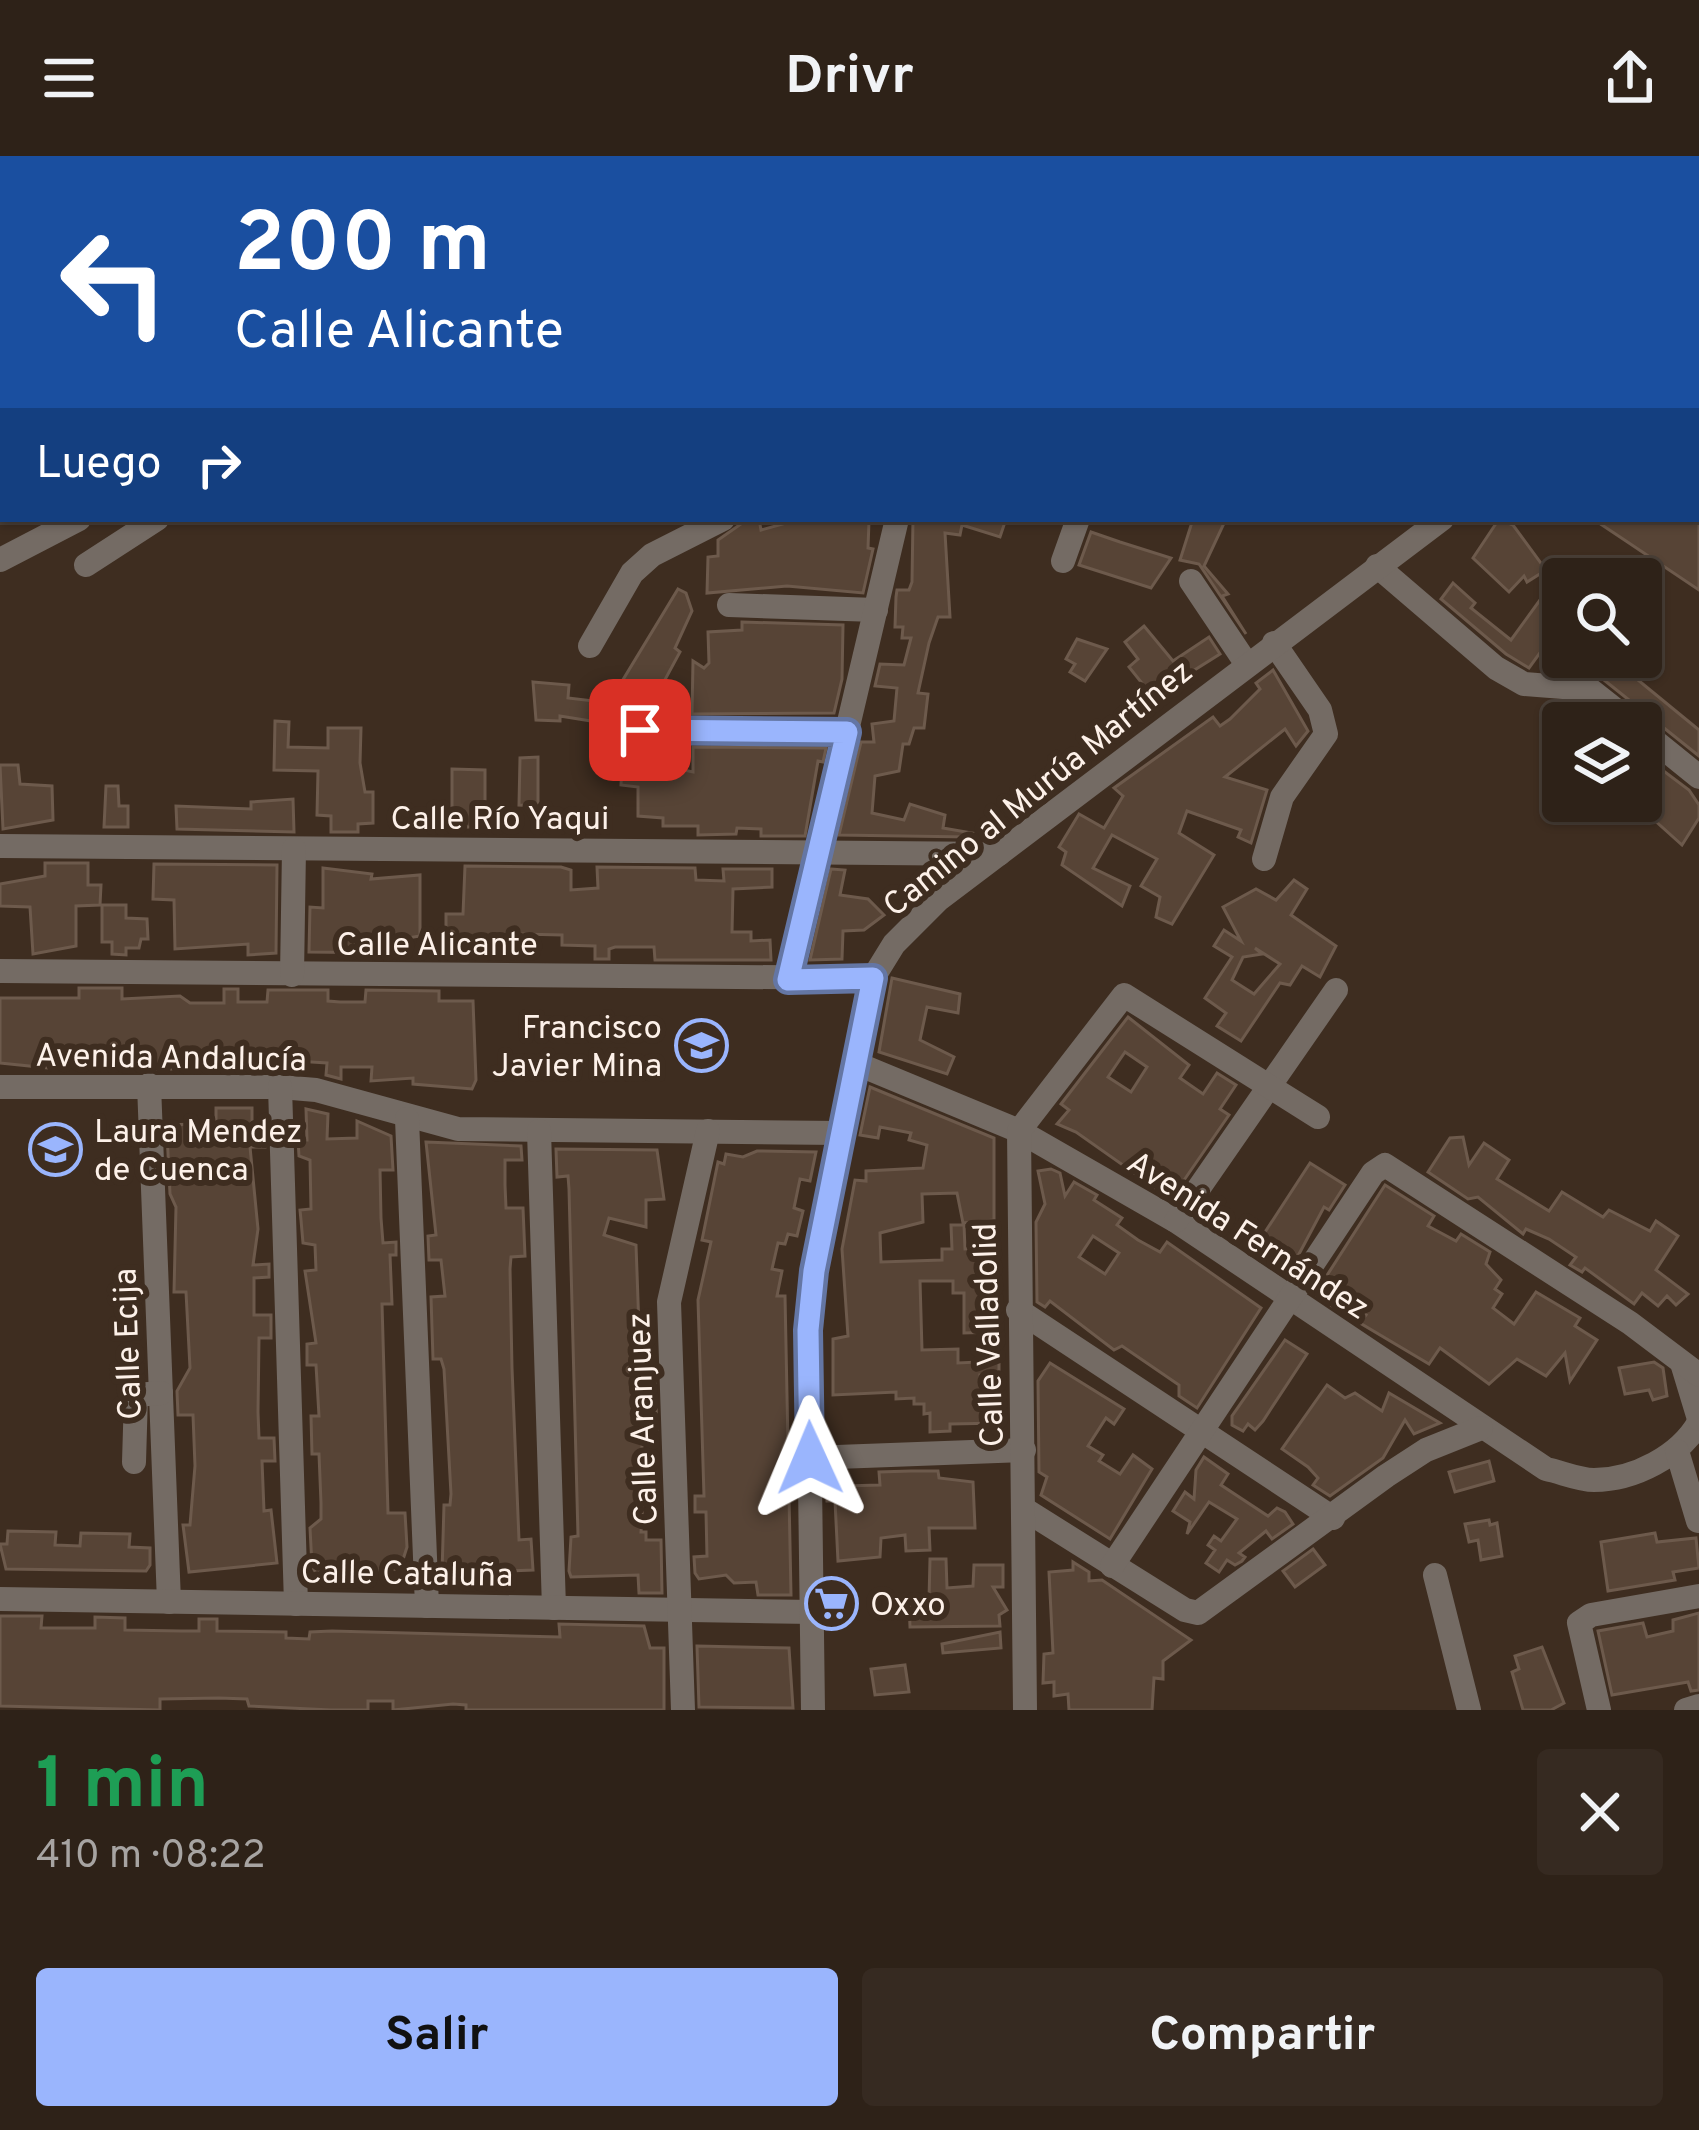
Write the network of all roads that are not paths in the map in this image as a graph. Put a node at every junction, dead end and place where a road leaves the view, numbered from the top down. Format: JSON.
{"nodes":[{"id":1,"x":73,"y":522,"type":"edge"},
{"id":2,"x":152,"y":522,"type":"edge"},
{"id":3,"x":717,"y":522,"type":"edge"},
{"id":4,"x":896,"y":522,"type":"edge"},
{"id":5,"x":1077,"y":522,"type":"edge"},
{"id":6,"x":1438,"y":522,"type":"edge"},
{"id":7,"x":0,"y":560,"type":"edge"},
{"id":8,"x":1064,"y":561,"type":"dead end"},
{"id":9,"x":86,"y":565,"type":"dead end"},
{"id":10,"x":1377,"y":566,"type":"junction"},
{"id":11,"x":1191,"y":581,"type":"dead end"},
{"id":12,"x":729,"y":605,"type":"dead end"},
{"id":13,"x":875,"y":610,"type":"junction"},
{"id":14,"x":1274,"y":644,"type":"junction"},
{"id":15,"x":590,"y":646,"type":"dead end"},
{"id":16,"x":1246,"y":663,"type":"junction"},
{"id":17,"x":1605,"y":702,"type":"edge"},
{"id":18,"x":640,"y":730,"type":"dead end"},
{"id":19,"x":847,"y":732,"type":"junction"},
{"id":20,"x":1662,"y":747,"type":"edge"},
{"id":21,"x":1699,"y":777,"type":"edge"},
{"id":22,"x":0,"y":846,"type":"edge"},
{"id":23,"x":294,"y":849,"type":"junction"},
{"id":24,"x":817,"y":853,"type":"junction"},
{"id":25,"x":999,"y":854,"type":"junction"},
{"id":26,"x":1264,"y":859,"type":"dead end"},
{"id":27,"x":0,"y":971,"type":"edge"},
{"id":28,"x":292,"y":975,"type":"junction"},
{"id":29,"x":873,"y":978,"type":"junction"},
{"id":30,"x":788,"y":980,"type":"junction"},
{"id":31,"x":1336,"y":990,"type":"dead end"},
{"id":32,"x":855,"y":1063,"type":"junction"},
{"id":33,"x":149,"y":1084,"type":"junction"},
{"id":34,"x":1270,"y":1086,"type":"junction"},
{"id":35,"x":0,"y":1087,"type":"edge"},
{"id":36,"x":280,"y":1087,"type":"junction"},
{"id":37,"x":1318,"y":1118,"type":"dead end"},
{"id":38,"x":407,"y":1119,"type":"junction"},
{"id":39,"x":708,"y":1131,"type":"junction"},
{"id":40,"x":1019,"y":1131,"type":"junction"},
{"id":41,"x":539,"y":1132,"type":"junction"},
{"id":42,"x":840,"y":1133,"type":"junction"},
{"id":43,"x":1176,"y":1221,"type":"junction"},
{"id":44,"x":1292,"y":1297,"type":"junction"},
{"id":45,"x":1018,"y":1310,"type":"junction"},
{"id":46,"x":1691,"y":1369,"type":"edge"},
{"id":47,"x":161,"y":1393,"type":"junction"},
{"id":48,"x":1699,"y":1421,"type":"edge"},
{"id":49,"x":1481,"y":1428,"type":"junction"},
{"id":50,"x":1204,"y":1433,"type":"junction"},
{"id":51,"x":1024,"y":1450,"type":"junction"},
{"id":52,"x":1677,"y":1451,"type":"junction"},
{"id":53,"x":810,"y":1458,"type":"junction"},
{"id":54,"x":134,"y":1462,"type":"dead end"},
{"id":55,"x":1027,"y":1511,"type":"junction"},
{"id":56,"x":1333,"y":1518,"type":"junction"},
{"id":57,"x":1698,"y":1521,"type":"edge"},
{"id":58,"x":1112,"y":1566,"type":"junction"},
{"id":59,"x":1435,"y":1575,"type":"dead end"},
{"id":60,"x":1699,"y":1596,"type":"edge"},
{"id":61,"x":0,"y":1599,"type":"edge"},
{"id":62,"x":170,"y":1602,"type":"junction"},
{"id":63,"x":296,"y":1604,"type":"junction"},
{"id":64,"x":427,"y":1606,"type":"junction"},
{"id":65,"x":554,"y":1608,"type":"junction"},
{"id":66,"x":682,"y":1610,"type":"junction"},
{"id":67,"x":813,"y":1612,"type":"junction"},
{"id":68,"x":1699,"y":1706,"type":"edge"},
{"id":69,"x":683,"y":1710,"type":"edge"},
{"id":70,"x":812,"y":1710,"type":"edge"},
{"id":71,"x":1025,"y":1710,"type":"edge"},
{"id":72,"x":1469,"y":1710,"type":"edge"},
{"id":73,"x":1599,"y":1710,"type":"edge"},
{"id":74,"x":1686,"y":1710,"type":"edge"}],
"edges":[{"from":1,"to":7,"type":"street"},
{"from":2,"to":9,"type":"street"},
{"from":3,"to":15,"type":"street"},
{"from":4,"to":13,"type":"street"},
{"from":5,"to":8,"type":"street"},
{"from":6,"to":10,"type":"street","name":"Camino al Murúa Martínez"},
{"from":10,"to":14,"type":"street","name":"Camino al Murúa Martínez"},
{"from":10,"to":17,"type":"street"},
{"from":11,"to":16,"type":"street"},
{"from":12,"to":13,"type":"street"},
{"from":13,"to":19,"type":"street"},
{"from":14,"to":16,"type":"street","name":"Camino al Murúa Martínez"},
{"from":14,"to":26,"type":"street"},
{"from":16,"to":25,"type":"street","name":"Camino al Murúa Martínez"},
{"from":18,"to":19,"type":"street"},
{"from":19,"to":24,"type":"street"},
{"from":20,"to":21,"type":"street"},
{"from":22,"to":23,"type":"street","name":"Calle Río Yaqui"},
{"from":23,"to":24,"type":"street","name":"Calle Río Yaqui"},
{"from":23,"to":28,"type":"street"},
{"from":24,"to":25,"type":"street","name":"Calle Río Yaqui"},
{"from":24,"to":30,"type":"street"},
{"from":25,"to":29,"type":"street","name":"Camino al Murúa Martínez"},
{"from":27,"to":28,"type":"street","name":"Calle Alicante"},
{"from":28,"to":30,"type":"street","name":"Calle Alicante"},
{"from":29,"to":30,"type":"street","name":"Calle Alicante"},
{"from":29,"to":32,"type":"street","name":"Camino al Murúa Martínez"},
{"from":31,"to":34,"type":"street"},
{"from":32,"to":40,"type":"street","name":"Avenida Fernández"},
{"from":32,"to":42,"type":"street","name":"Camino al Murúa Martínez"},
{"from":33,"to":35,"type":"street","name":"Avenida Andalucía"},
{"from":33,"to":36,"type":"street","name":"Avenida Andalucía"},
{"from":33,"to":47,"type":"street","name":"Calle Ecija"},
{"from":34,"to":37,"type":"street"},
{"from":34,"to":40,"type":"street"},
{"from":34,"to":43,"type":"street"},
{"from":36,"to":38,"type":"street","name":"Avenida Andalucía"},
{"from":36,"to":63,"type":"street"},
{"from":38,"to":41,"type":"street","name":"Avenida Andalucía"},
{"from":38,"to":64,"type":"street"},
{"from":39,"to":41,"type":"street","name":"Avenida Andalucía"},
{"from":39,"to":42,"type":"street","name":"Avenida Andalucía"},
{"from":39,"to":66,"type":"street","name":"Calle Aranjuez"},
{"from":40,"to":43,"type":"street","name":"Avenida Fernández"},
{"from":40,"to":45,"type":"street","name":"Calle Valladolid"},
{"from":41,"to":65,"type":"street"},
{"from":42,"to":53,"type":"street","name":"Camino al Murúa Martínez"},
{"from":43,"to":44,"type":"street","name":"Avenida Fernández"},
{"from":44,"to":46,"type":"street"},
{"from":44,"to":49,"type":"street","name":"Avenida Fernández"},
{"from":44,"to":50,"type":"street"},
{"from":45,"to":50,"type":"street"},
{"from":45,"to":51,"type":"street","name":"Calle Valladolid"},
{"from":46,"to":48,"type":"street"},
{"from":47,"to":54,"type":"street"},
{"from":47,"to":62,"type":"street","name":"Calle Ecija"},
{"from":48,"to":52,"type":"street"},
{"from":49,"to":52,"type":"street","name":"Avenida Fernández"},
{"from":49,"to":56,"type":"street"},
{"from":50,"to":56,"type":"street"},
{"from":50,"to":58,"type":"street"},
{"from":51,"to":53,"type":"street"},
{"from":51,"to":55,"type":"street","name":"Calle Valladolid"},
{"from":52,"to":57,"type":"street"},
{"from":53,"to":67,"type":"street","name":"Camino al Murúa Martínez"},
{"from":55,"to":58,"type":"street"},
{"from":55,"to":71,"type":"street","name":"Calle Valladolid"},
{"from":56,"to":58,"type":"street"},
{"from":59,"to":72,"type":"street"},
{"from":60,"to":73,"type":"street"},
{"from":61,"to":62,"type":"street","name":"Calle Cataluña"},
{"from":62,"to":63,"type":"street","name":"Calle Cataluña"},
{"from":63,"to":64,"type":"street","name":"Calle Cataluña"},
{"from":64,"to":65,"type":"street","name":"Calle Cataluña"},
{"from":65,"to":66,"type":"street","name":"Calle Cataluña"},
{"from":66,"to":67,"type":"street","name":"Calle Cataluña"},
{"from":66,"to":69,"type":"street","name":"Calle Aranjuez"},
{"from":67,"to":70,"type":"street","name":"Camino al Murúa Martínez"},
{"from":68,"to":74,"type":"street"}]}
